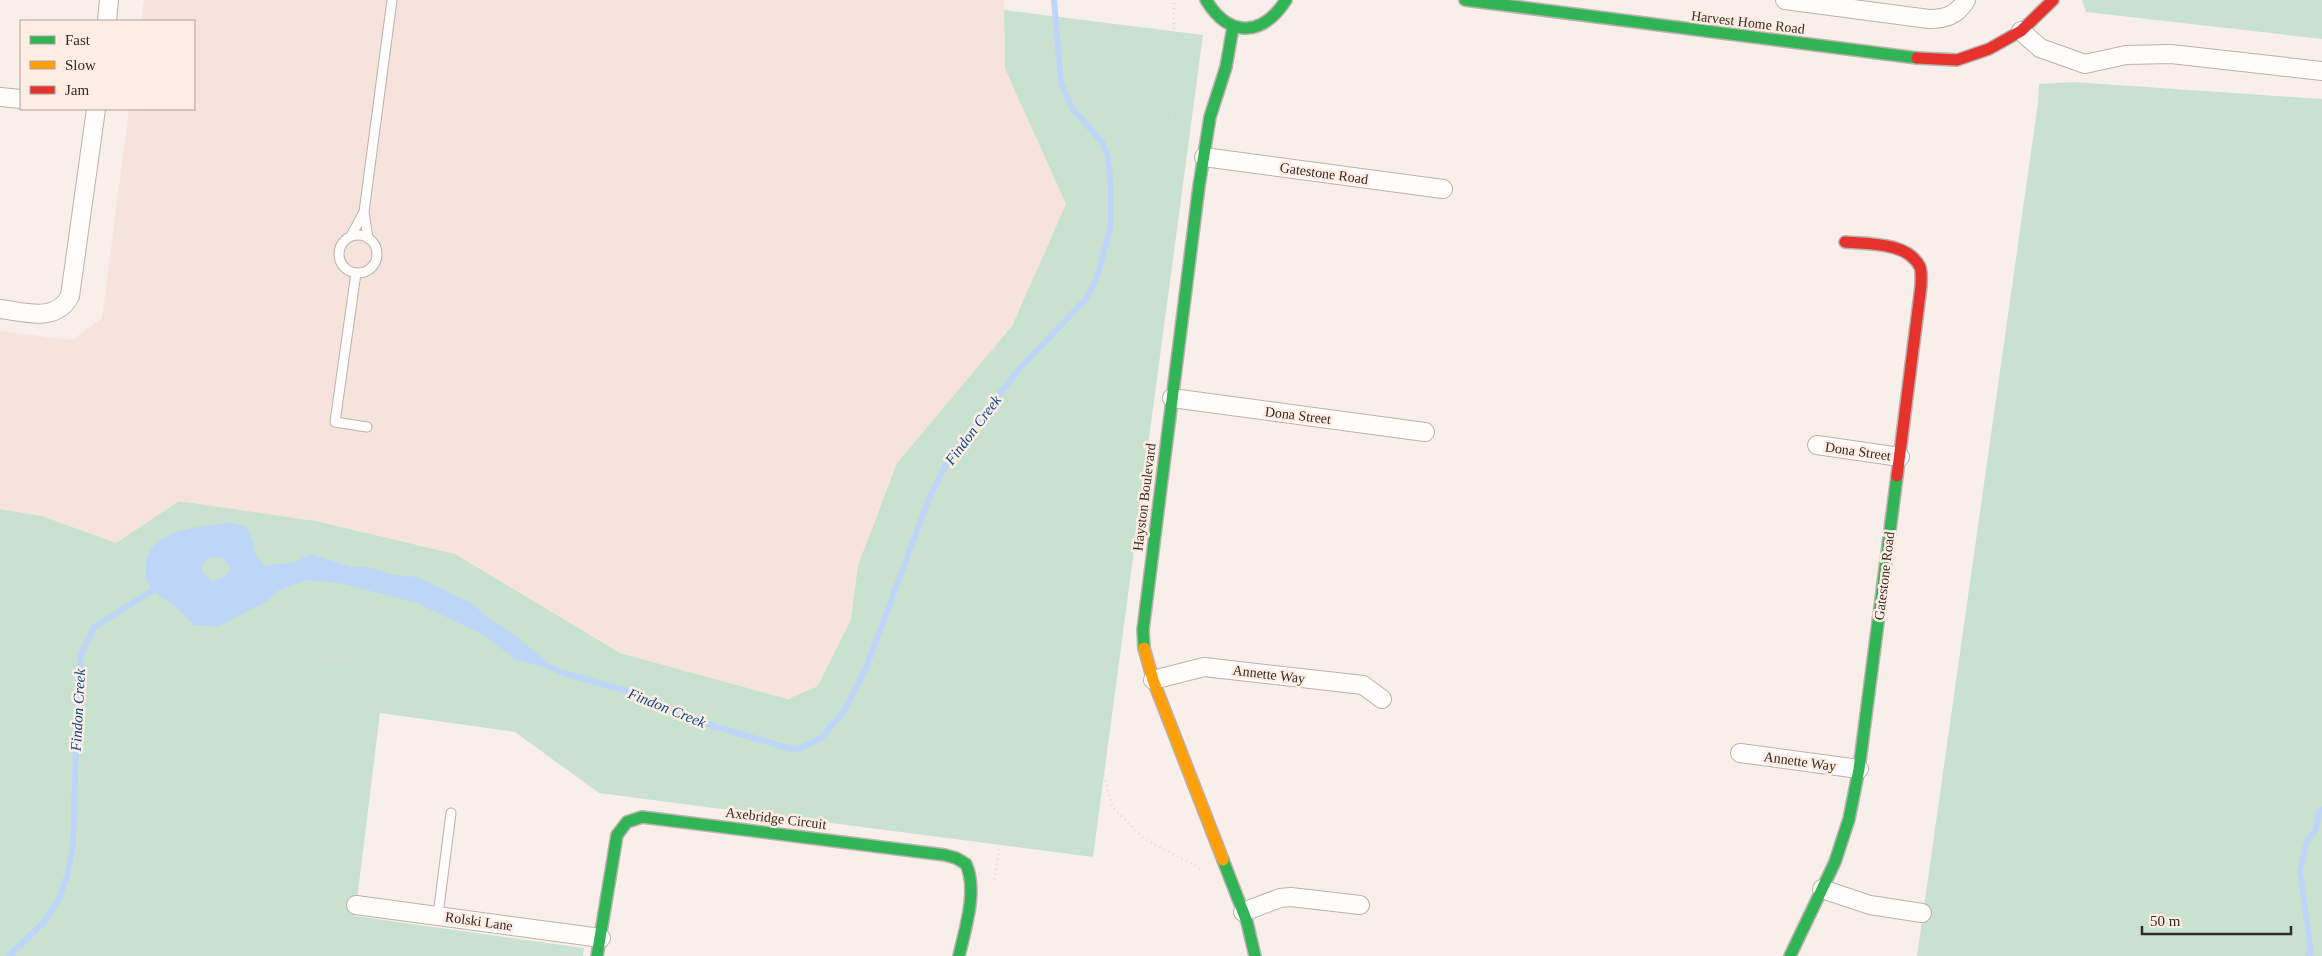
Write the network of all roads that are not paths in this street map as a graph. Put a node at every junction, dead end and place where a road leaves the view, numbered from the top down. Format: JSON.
{"nodes":[{"id":1,"x":109,"y":0,"type":"edge"},
{"id":2,"x":392,"y":0,"type":"edge"},
{"id":3,"x":1206,"y":0,"type":"edge"},
{"id":4,"x":1286,"y":0,"type":"edge"},
{"id":5,"x":1465,"y":0,"type":"edge"},
{"id":6,"x":1785,"y":0,"type":"edge"},
{"id":7,"x":1966,"y":0,"type":"edge"},
{"id":8,"x":2053,"y":0,"type":"edge"},
{"id":9,"x":107,"y":20,"type":"edge"},
{"id":10,"x":1233,"y":27,"type":"junction"},
{"id":11,"x":2021,"y":31,"type":"junction"},
{"id":12,"x":2322,"y":71,"type":"edge"},
{"id":13,"x":0,"y":96,"type":"edge"},
{"id":14,"x":20,"y":99,"type":"edge"},
{"id":15,"x":95,"y":110,"type":"edge"},
{"id":16,"x":1204,"y":157,"type":"junction"},
{"id":17,"x":1443,"y":189,"type":"dead end"},
{"id":18,"x":364,"y":212,"type":"junction"},
{"id":19,"x":351,"y":236,"type":"junction"},
{"id":20,"x":368,"y":238,"type":"junction"},
{"id":21,"x":1845,"y":242,"type":"dead end"},
{"id":22,"x":356,"y":273,"type":"junction"},
{"id":23,"x":0,"y":309,"type":"edge"},
{"id":24,"x":1172,"y":398,"type":"junction"},
{"id":25,"x":366,"y":427,"type":"dead end"},
{"id":26,"x":1425,"y":432,"type":"dead end"},
{"id":27,"x":1816,"y":445,"type":"dead end"},
{"id":28,"x":1900,"y":457,"type":"junction"},
{"id":29,"x":1153,"y":680,"type":"junction"},
{"id":30,"x":1382,"y":699,"type":"dead end"},
{"id":31,"x":1740,"y":753,"type":"dead end"},
{"id":32,"x":1859,"y":769,"type":"junction"},
{"id":33,"x":451,"y":813,"type":"dead end"},
{"id":34,"x":1822,"y":888,"type":"junction"},
{"id":35,"x":356,"y":905,"type":"dead end"},
{"id":36,"x":1360,"y":905,"type":"dead end"},
{"id":37,"x":1243,"y":912,"type":"junction"},
{"id":38,"x":1922,"y":913,"type":"dead end"},
{"id":39,"x":438,"y":915,"type":"junction"},
{"id":40,"x":601,"y":938,"type":"junction"},
{"id":41,"x":597,"y":956,"type":"edge"},
{"id":42,"x":959,"y":956,"type":"edge"},
{"id":43,"x":1255,"y":956,"type":"edge"},
{"id":44,"x":1790,"y":956,"type":"edge"}],
"edges":[{"from":1,"to":9,"type":"street"},
{"from":2,"to":18,"type":"lane"},
{"from":3,"to":10,"type":"street"},
{"from":4,"to":10,"type":"street"},
{"from":5,"to":11,"type":"street","name":"Harvest Home Road"},
{"from":6,"to":7,"type":"street"},
{"from":8,"to":11,"type":"street","name":"Harvest Home Road"},
{"from":10,"to":16,"type":"street","name":"Hayston Boulevard"},
{"from":11,"to":12,"type":"street"},
{"from":13,"to":14,"type":"street"},
{"from":15,"to":23,"type":"street"},
{"from":16,"to":17,"type":"street","name":"Gatestone Road"},
{"from":16,"to":24,"type":"street","name":"Hayston Boulevard"},
{"from":18,"to":19,"type":"lane"},
{"from":18,"to":20,"type":"lane"},
{"from":19,"to":20,"type":"lane"},
{"from":19,"to":22,"type":"lane"},
{"from":20,"to":22,"type":"lane"},
{"from":21,"to":28,"type":"street","name":"Gatestone Road"},
{"from":22,"to":25,"type":"lane"},
{"from":24,"to":26,"type":"street","name":"Dona Street"},
{"from":24,"to":29,"type":"street","name":"Hayston Boulevard"},
{"from":27,"to":28,"type":"street","name":"Dona Street"},
{"from":28,"to":32,"type":"street","name":"Gatestone Road"},
{"from":29,"to":30,"type":"street","name":"Annette Way"},
{"from":29,"to":37,"type":"street","name":"Hayston Boulevard"},
{"from":31,"to":32,"type":"street","name":"Annette Way"},
{"from":32,"to":34,"type":"street","name":"Gatestone Road"},
{"from":33,"to":39,"type":"lane"},
{"from":34,"to":38,"type":"street"},
{"from":34,"to":44,"type":"street","name":"Gatestone Road"},
{"from":35,"to":39,"type":"street","name":"Rolski Lane"},
{"from":36,"to":37,"type":"street"},
{"from":37,"to":43,"type":"street","name":"Hayston Boulevard"},
{"from":39,"to":40,"type":"street","name":"Rolski Lane"},
{"from":40,"to":41,"type":"street","name":"Axebridge Circuit"},
{"from":40,"to":42,"type":"street","name":"Axebridge Circuit"}]}
